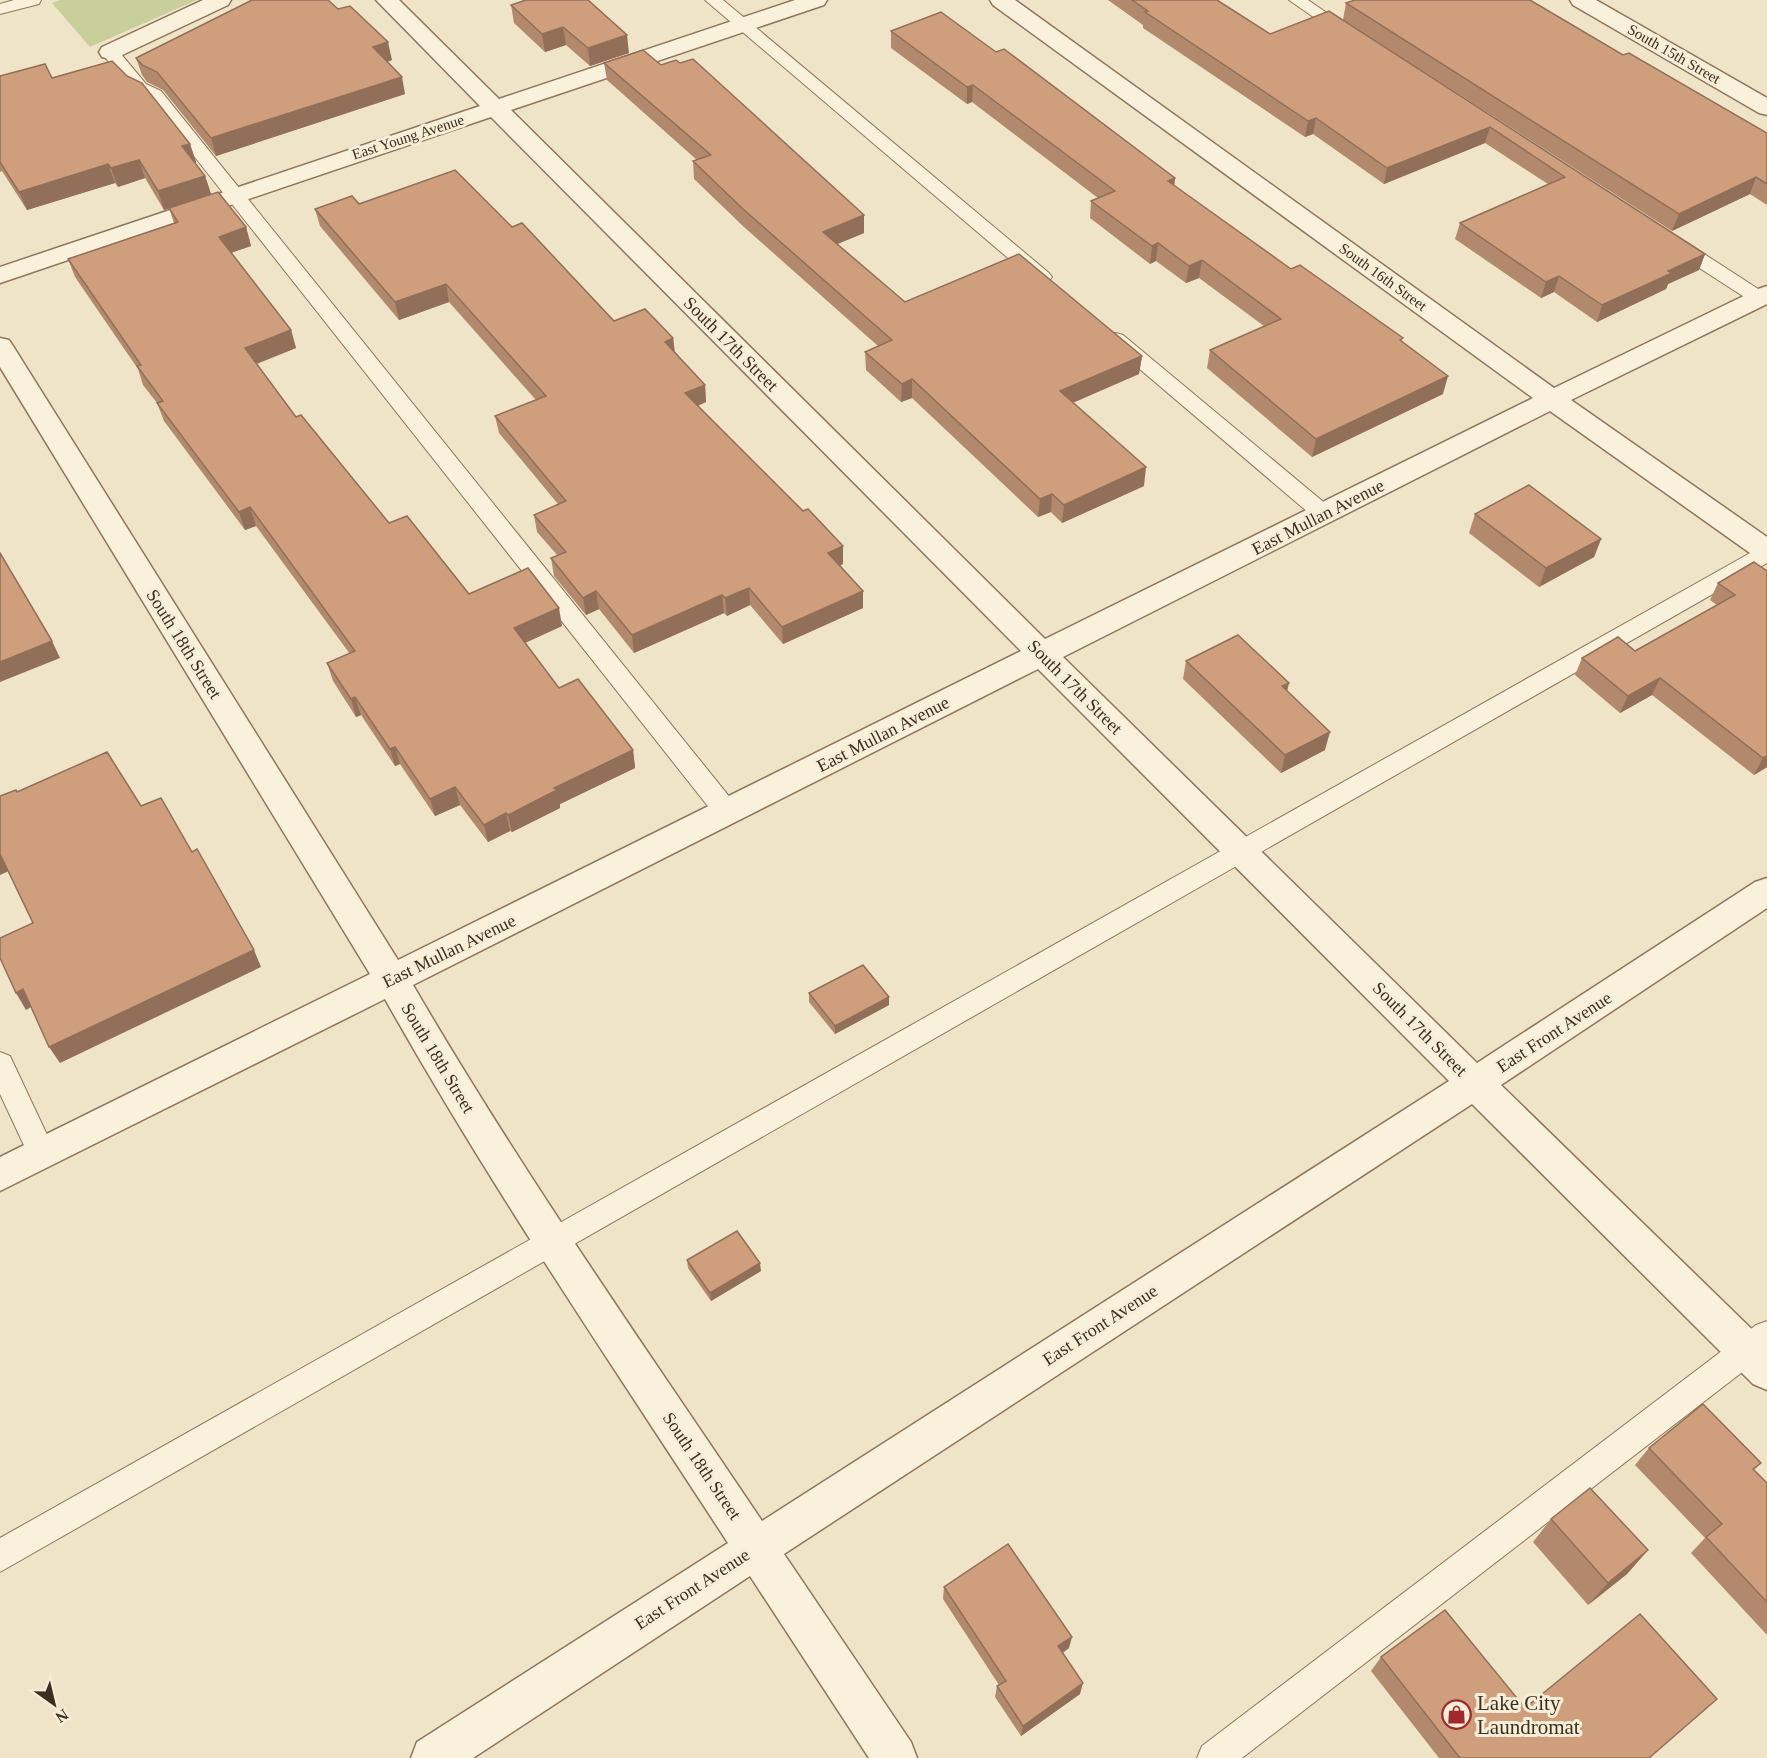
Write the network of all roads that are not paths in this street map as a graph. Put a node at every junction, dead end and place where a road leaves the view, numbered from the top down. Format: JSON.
{"nodes":[{"id":1,"x":33,"y":0,"type":"edge"},
{"id":2,"x":220,"y":0,"type":"edge"},
{"id":3,"x":387,"y":0,"type":"edge"},
{"id":4,"x":713,"y":0,"type":"edge"},
{"id":5,"x":816,"y":0,"type":"edge"},
{"id":6,"x":1001,"y":0,"type":"edge"},
{"id":7,"x":1297,"y":0,"type":"edge"},
{"id":8,"x":1591,"y":2,"type":"edge"},
{"id":9,"x":0,"y":9,"type":"edge"},
{"id":10,"x":743,"y":25,"type":"junction"},
{"id":11,"x":1367,"y":45,"type":"edge"},
{"id":12,"x":110,"y":52,"type":"joint"},
{"id":13,"x":495,"y":108,"type":"junction"},
{"id":14,"x":1767,"y":108,"type":"edge"},
{"id":15,"x":233,"y":195,"type":"junction"},
{"id":16,"x":1659,"y":233,"type":"edge"},
{"id":17,"x":0,"y":275,"type":"edge"},
{"id":18,"x":1061,"y":293,"type":"edge"},
{"id":19,"x":1763,"y":296,"type":"edge"},
{"id":20,"x":1106,"y":331,"type":"edge"},
{"id":21,"x":0,"y":346,"type":"edge"},
{"id":22,"x":1552,"y":399,"type":"junction"},
{"id":23,"x":1324,"y":514,"type":"junction"},
{"id":24,"x":1767,"y":552,"type":"edge"},
{"id":25,"x":1043,"y":655,"type":"junction"},
{"id":26,"x":727,"y":812,"type":"junction"},
{"id":27,"x":1240,"y":852,"type":"junction"},
{"id":28,"x":1767,"y":891,"type":"edge"},
{"id":29,"x":392,"y":979,"type":"junction"},
{"id":30,"x":0,"y":1064,"type":"edge"},
{"id":31,"x":1475,"y":1083,"type":"junction"},
{"id":32,"x":42,"y":1154,"type":"junction"},
{"id":33,"x":0,"y":1175,"type":"edge"},
{"id":34,"x":553,"y":1242,"type":"junction"},
{"id":35,"x":1760,"y":1352,"type":"edge"},
{"id":36,"x":756,"y":1546,"type":"junction"},
{"id":37,"x":0,"y":1556,"type":"edge"},
{"id":38,"x":433,"y":1758,"type":"edge"},
{"id":39,"x":895,"y":1758,"type":"edge"},
{"id":40,"x":1214,"y":1758,"type":"edge"}],
"edges":[{"from":1,"to":9,"type":"lane"},
{"from":2,"to":12,"type":"street"},
{"from":3,"to":13,"type":"street","name":"South 17th Street"},
{"from":4,"to":10,"type":"lane"},
{"from":5,"to":10,"type":"street","name":"East Young Avenue"},
{"from":6,"to":22,"type":"street","name":"South 16th Street"},
{"from":7,"to":11,"type":"lane"},
{"from":8,"to":14,"type":"street","name":"South 15th Street"},
{"from":10,"to":13,"type":"street","name":"East Young Avenue"},
{"from":10,"to":18,"type":"lane"},
{"from":12,"to":15,"type":"lane"},
{"from":13,"to":15,"type":"street","name":"East Young Avenue"},
{"from":13,"to":25,"type":"street","name":"South 17th Street"},
{"from":15,"to":17,"type":"street","name":"East Young Avenue"},
{"from":15,"to":26,"type":"lane"},
{"from":16,"to":19,"type":"lane"},
{"from":19,"to":22,"type":"street","name":"East Mullan Avenue"},
{"from":20,"to":23,"type":"lane"},
{"from":21,"to":29,"type":"street","name":"South 18th Street"},
{"from":22,"to":23,"type":"street","name":"East Mullan Avenue"},
{"from":22,"to":24,"type":"street","name":"South 16th Street"},
{"from":23,"to":25,"type":"street","name":"East Mullan Avenue"},
{"from":24,"to":27,"type":"lane"},
{"from":25,"to":26,"type":"street","name":"East Mullan Avenue"},
{"from":25,"to":27,"type":"street","name":"South 17th Street"},
{"from":26,"to":29,"type":"street","name":"East Mullan Avenue"},
{"from":27,"to":31,"type":"street","name":"South 17th Street"},
{"from":27,"to":34,"type":"lane"},
{"from":28,"to":31,"type":"street","name":"East Front Avenue"},
{"from":29,"to":32,"type":"street","name":"East Mullan Avenue"},
{"from":29,"to":34,"type":"street","name":"South 18th Street"},
{"from":30,"to":32,"type":"lane"},
{"from":31,"to":35,"type":"street","name":"South 17th Street"},
{"from":31,"to":36,"type":"street","name":"East Front Avenue"},
{"from":32,"to":33,"type":"street","name":"East Mullan Avenue"},
{"from":34,"to":36,"type":"street","name":"South 18th Street"},
{"from":34,"to":37,"type":"lane"},
{"from":35,"to":40,"type":"lane"},
{"from":36,"to":38,"type":"street","name":"East Front Avenue"},
{"from":36,"to":39,"type":"street","name":"South 18th Street"}]}
